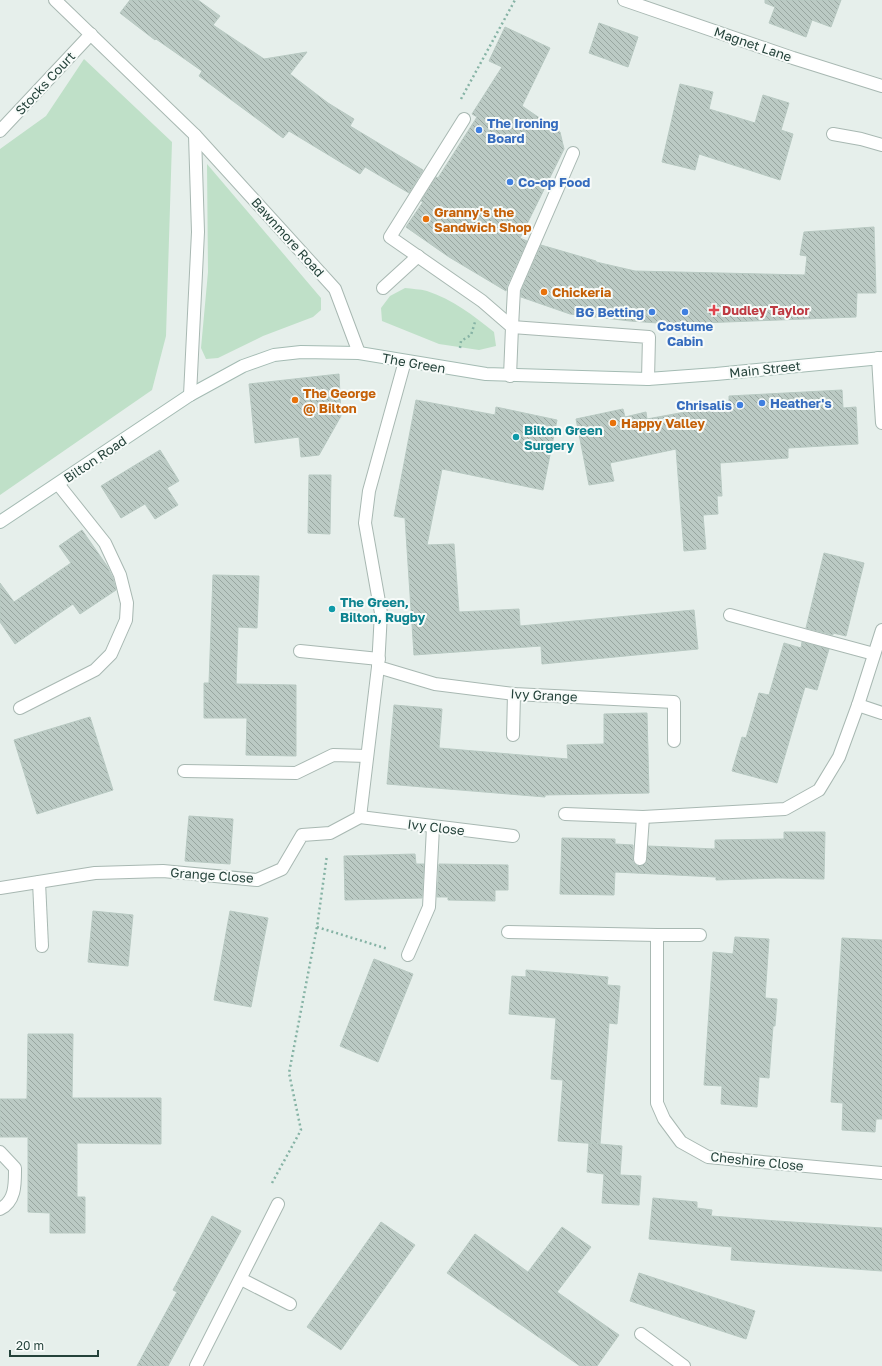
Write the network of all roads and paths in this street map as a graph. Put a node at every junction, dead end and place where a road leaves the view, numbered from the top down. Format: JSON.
{"nodes":[{"id":1,"x":55,"y":0,"type":"edge"},
{"id":2,"x":624,"y":0,"type":"edge"},
{"id":3,"x":91,"y":34,"type":"junction"},
{"id":4,"x":882,"y":86,"type":"edge"},
{"id":5,"x":464,"y":118,"type":"dead end"},
{"id":6,"x":0,"y":131,"type":"edge"},
{"id":7,"x":833,"y":134,"type":"dead end"},
{"id":8,"x":195,"y":135,"type":"junction"},
{"id":9,"x":882,"y":145,"type":"edge"},
{"id":10,"x":573,"y":153,"type":"dead end"},
{"id":11,"x":418,"y":256,"type":"junction"},
{"id":12,"x":383,"y":288,"type":"dead end"},
{"id":13,"x":482,"y":301,"type":"junction"},
{"id":14,"x":512,"y":327,"type":"junction"},
{"id":15,"x":359,"y":353,"type":"junction"},
{"id":16,"x":880,"y":358,"type":"edge"},
{"id":17,"x":405,"y":361,"type":"junction"},
{"id":18,"x":454,"y":370,"type":"junction"},
{"id":19,"x":510,"y":376,"type":"junction"},
{"id":20,"x":648,"y":379,"type":"junction"},
{"id":21,"x":190,"y":395,"type":"junction"},
{"id":22,"x":882,"y":422,"type":"edge"},
{"id":23,"x":58,"y":484,"type":"junction"},
{"id":24,"x":0,"y":522,"type":"edge"},
{"id":25,"x":730,"y":616,"type":"dead end"},
{"id":26,"x":882,"y":630,"type":"edge"},
{"id":27,"x":300,"y":651,"type":"dead end"},
{"id":28,"x":874,"y":654,"type":"junction"},
{"id":29,"x":378,"y":663,"type":"junction"},
{"id":30,"x":514,"y":694,"type":"junction"},
{"id":31,"x":858,"y":705,"type":"junction"},
{"id":32,"x":20,"y":708,"type":"dead end"},
{"id":33,"x":882,"y":713,"type":"edge"},
{"id":34,"x":513,"y":735,"type":"dead end"},
{"id":35,"x":674,"y":741,"type":"dead end"},
{"id":36,"x":367,"y":756,"type":"junction"},
{"id":37,"x":184,"y":771,"type":"dead end"},
{"id":38,"x":565,"y":814,"type":"dead end"},
{"id":39,"x":360,"y":817,"type":"junction"},
{"id":40,"x":643,"y":817,"type":"junction"},
{"id":41,"x":433,"y":827,"type":"junction"},
{"id":42,"x":330,"y":833,"type":"junction"},
{"id":43,"x":513,"y":836,"type":"dead end"},
{"id":44,"x":640,"y":859,"type":"dead end"},
{"id":45,"x":39,"y":882,"type":"junction"},
{"id":46,"x":0,"y":888,"type":"edge"},
{"id":47,"x":317,"y":927,"type":"junction"},
{"id":48,"x":508,"y":932,"type":"dead end"},
{"id":49,"x":700,"y":934,"type":"dead end"},
{"id":50,"x":657,"y":935,"type":"junction"},
{"id":51,"x":42,"y":946,"type":"dead end"},
{"id":52,"x":408,"y":955,"type":"joint"},
{"id":53,"x":0,"y":1152,"type":"edge"},
{"id":54,"x":882,"y":1173,"type":"edge"},
{"id":55,"x":278,"y":1204,"type":"joint"},
{"id":56,"x":0,"y":1209,"type":"edge"},
{"id":57,"x":241,"y":1279,"type":"junction"},
{"id":58,"x":290,"y":1304,"type":"dead end"},
{"id":59,"x":641,"y":1334,"type":"dead end"},
{"id":60,"x":196,"y":1366,"type":"edge"},
{"id":61,"x":684,"y":1366,"type":"edge"}],
"edges":[{"from":1,"to":3,"type":"street","name":"Bawnmore Road"},
{"from":2,"to":4,"type":"street","name":"Magnet Lane"},
{"from":3,"to":6,"type":"street","name":"Stocks Court"},
{"from":3,"to":8,"type":"street","name":"Bawnmore Road"},
{"from":5,"to":11,"type":"street"},
{"from":7,"to":9,"type":"street"},
{"from":8,"to":15,"type":"street","name":"Bawnmore Road"},
{"from":8,"to":21,"type":"street"},
{"from":10,"to":14,"type":"street"},
{"from":11,"to":12,"type":"street"},
{"from":11,"to":13,"type":"street"},
{"from":13,"to":14,"type":"street"},
{"from":13,"to":18,"type":"path"},
{"from":14,"to":19,"type":"street"},
{"from":14,"to":20,"type":"street"},
{"from":15,"to":17,"type":"street","name":"The Green"},
{"from":15,"to":21,"type":"street","name":"The Green"},
{"from":16,"to":20,"type":"street","name":"Main Street"},
{"from":16,"to":22,"type":"street"},
{"from":17,"to":18,"type":"street","name":"The Green"},
{"from":17,"to":29,"type":"street"},
{"from":18,"to":19,"type":"street","name":"The Green"},
{"from":19,"to":20,"type":"street","name":"The Green"},
{"from":21,"to":23,"type":"street","name":"Bilton Road"},
{"from":23,"to":24,"type":"street","name":"Bilton Road"},
{"from":23,"to":32,"type":"street"},
{"from":25,"to":28,"type":"street"},
{"from":26,"to":28,"type":"street"},
{"from":27,"to":29,"type":"street","name":"Ivy Grange"},
{"from":28,"to":31,"type":"street"},
{"from":29,"to":30,"type":"street","name":"Ivy Grange"},
{"from":29,"to":36,"type":"street"},
{"from":30,"to":34,"type":"street"},
{"from":30,"to":35,"type":"street","name":"Ivy Grange"},
{"from":31,"to":33,"type":"street"},
{"from":31,"to":40,"type":"street"},
{"from":36,"to":37,"type":"street"},
{"from":36,"to":39,"type":"street"},
{"from":38,"to":40,"type":"street"},
{"from":39,"to":41,"type":"street","name":"Ivy Close"},
{"from":39,"to":42,"type":"street","name":"Grange Close"},
{"from":40,"to":44,"type":"street"},
{"from":41,"to":43,"type":"street","name":"Ivy Close"},
{"from":41,"to":52,"type":"street"},
{"from":42,"to":45,"type":"street","name":"Grange Close"},
{"from":42,"to":47,"type":"path"},
{"from":45,"to":46,"type":"street","name":"Grange Close"},
{"from":45,"to":51,"type":"street"},
{"from":47,"to":52,"type":"path"},
{"from":47,"to":55,"type":"path"},
{"from":48,"to":50,"type":"street"},
{"from":49,"to":50,"type":"street"},
{"from":50,"to":54,"type":"street","name":"Cheshire Close"},
{"from":53,"to":56,"type":"street"},
{"from":55,"to":57,"type":"street"},
{"from":57,"to":58,"type":"street"},
{"from":57,"to":60,"type":"street"},
{"from":59,"to":61,"type":"street"}]}
